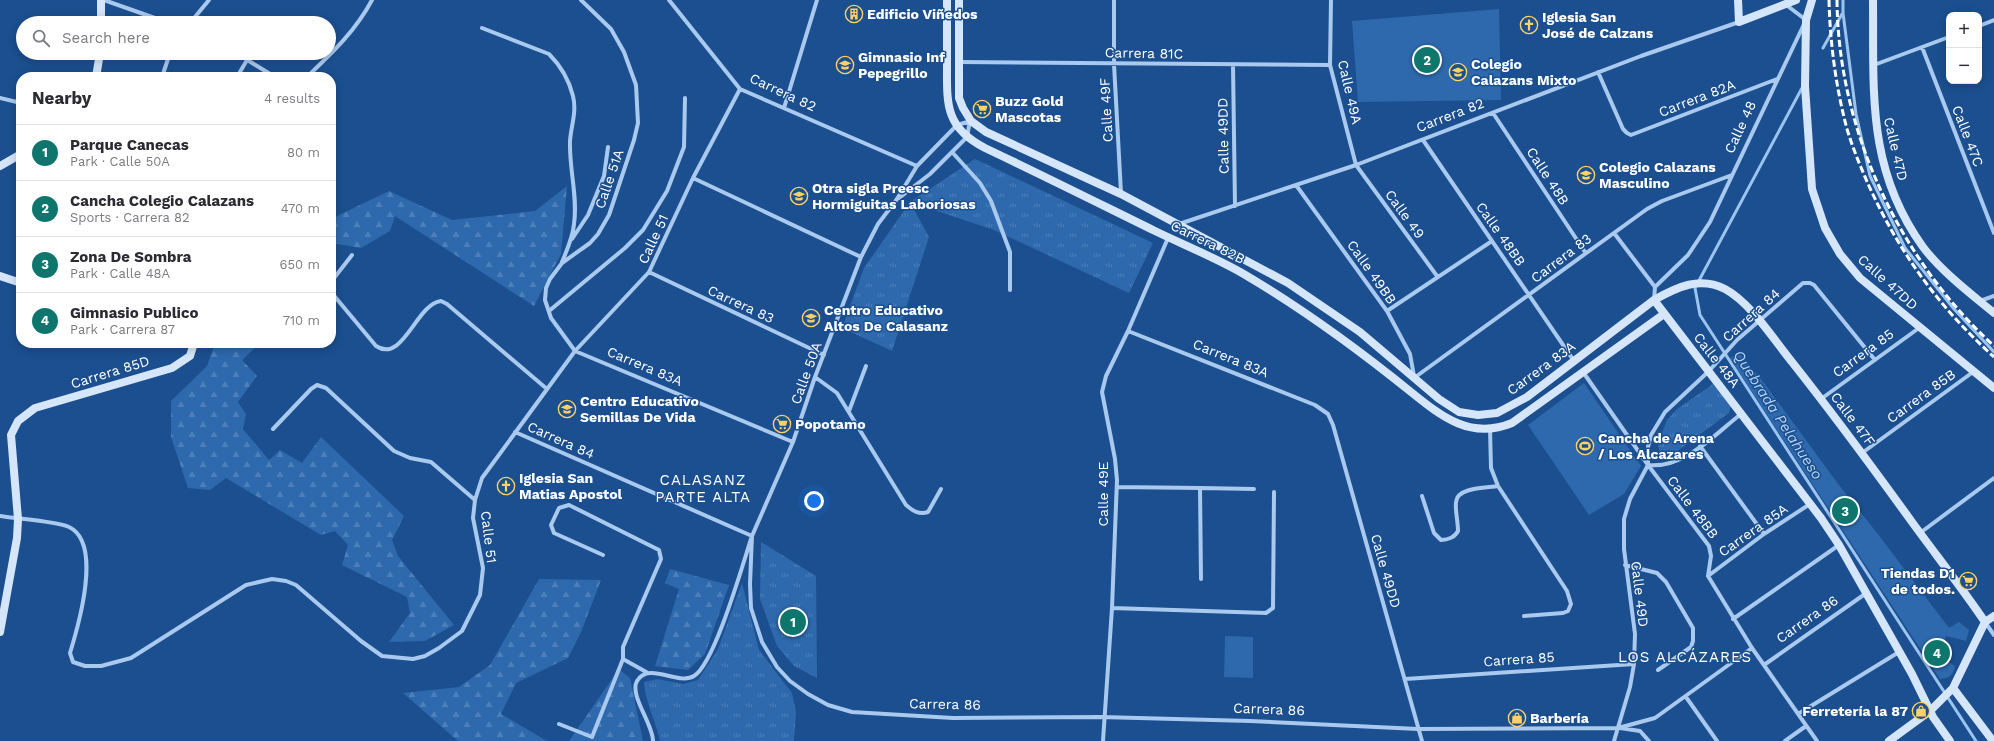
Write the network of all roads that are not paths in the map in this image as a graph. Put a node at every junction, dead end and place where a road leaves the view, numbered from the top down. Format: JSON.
{"nodes":[{"id":1,"x":101,"y":0,"type":"edge"},
{"id":2,"x":104,"y":0,"type":"edge"},
{"id":3,"x":209,"y":0,"type":"edge"},
{"id":4,"x":372,"y":0,"type":"edge"},
{"id":5,"x":581,"y":0,"type":"edge"},
{"id":6,"x":669,"y":0,"type":"edge"},
{"id":7,"x":817,"y":0,"type":"edge"},
{"id":8,"x":947,"y":0,"type":"edge"},
{"id":9,"x":959,"y":0,"type":"edge"},
{"id":10,"x":1114,"y":0,"type":"edge"},
{"id":11,"x":1331,"y":0,"type":"edge"},
{"id":12,"x":1738,"y":0,"type":"edge"},
{"id":13,"x":1796,"y":0,"type":"edge"},
{"id":14,"x":1812,"y":0,"type":"edge"},
{"id":15,"x":1873,"y":0,"type":"edge"},
{"id":16,"x":1785,"y":4,"type":"junction"},
{"id":17,"x":101,"y":16,"type":"edge"},
{"id":18,"x":149,"y":16,"type":"edge"},
{"id":19,"x":196,"y":16,"type":"edge"},
{"id":20,"x":1806,"y":20,"type":"junction"},
{"id":21,"x":1994,"y":20,"type":"edge"},
{"id":22,"x":1739,"y":22,"type":"junction"},
{"id":23,"x":1982,"y":25,"type":"edge"},
{"id":24,"x":482,"y":28,"type":"dead end"},
{"id":25,"x":1946,"y":38,"type":"edge"},
{"id":26,"x":1922,"y":47,"type":"junction"},
{"id":27,"x":336,"y":49,"type":"edge"},
{"id":28,"x":99,"y":60,"type":"edge"},
{"id":29,"x":168,"y":60,"type":"edge"},
{"id":30,"x":247,"y":60,"type":"joint"},
{"id":31,"x":324,"y":60,"type":"edge"},
{"id":32,"x":959,"y":62,"type":"junction"},
{"id":33,"x":1114,"y":64,"type":"junction"},
{"id":34,"x":1233,"y":65,"type":"junction"},
{"id":35,"x":1330,"y":65,"type":"junction"},
{"id":36,"x":1874,"y":65,"type":"junction"},
{"id":37,"x":97,"y":72,"type":"edge"},
{"id":38,"x":164,"y":72,"type":"edge"},
{"id":39,"x":240,"y":72,"type":"edge"},
{"id":40,"x":267,"y":72,"type":"edge"},
{"id":41,"x":312,"y":72,"type":"edge"},
{"id":42,"x":1598,"y":72,"type":"junction"},
{"id":43,"x":1777,"y":79,"type":"junction"},
{"id":44,"x":740,"y":89,"type":"junction"},
{"id":45,"x":0,"y":98,"type":"edge"},
{"id":46,"x":685,"y":98,"type":"dead end"},
{"id":47,"x":16,"y":102,"type":"edge"},
{"id":48,"x":784,"y":108,"type":"junction"},
{"id":49,"x":1493,"y":113,"type":"junction"},
{"id":50,"x":970,"y":120,"type":"junction"},
{"id":51,"x":957,"y":125,"type":"junction"},
{"id":52,"x":967,"y":137,"type":"junction"},
{"id":53,"x":1423,"y":140,"type":"junction"},
{"id":54,"x":608,"y":147,"type":"dead end"},
{"id":55,"x":952,"y":152,"type":"junction"},
{"id":56,"x":16,"y":157,"type":"edge"},
{"id":57,"x":1356,"y":165,"type":"junction"},
{"id":58,"x":0,"y":166,"type":"edge"},
{"id":59,"x":917,"y":166,"type":"junction"},
{"id":60,"x":1732,"y":175,"type":"junction"},
{"id":61,"x":693,"y":178,"type":"junction"},
{"id":62,"x":1296,"y":185,"type":"junction"},
{"id":63,"x":1121,"y":194,"type":"junction"},
{"id":64,"x":897,"y":199,"type":"junction"},
{"id":65,"x":1235,"y":206,"type":"junction"},
{"id":66,"x":1179,"y":224,"type":"junction"},
{"id":67,"x":1614,"y":233,"type":"junction"},
{"id":68,"x":1994,"y":233,"type":"edge"},
{"id":69,"x":1168,"y":238,"type":"junction"},
{"id":70,"x":571,"y":241,"type":"junction"},
{"id":71,"x":1492,"y":241,"type":"junction"},
{"id":72,"x":1585,"y":252,"type":"junction"},
{"id":73,"x":352,"y":255,"type":"dead end"},
{"id":74,"x":861,"y":257,"type":"junction"},
{"id":75,"x":562,"y":262,"type":"junction"},
{"id":76,"x":649,"y":272,"type":"junction"},
{"id":77,"x":0,"y":276,"type":"edge"},
{"id":78,"x":336,"y":276,"type":"edge"},
{"id":79,"x":1437,"y":276,"type":"junction"},
{"id":80,"x":16,"y":281,"type":"edge"},
{"id":81,"x":1655,"y":287,"type":"junction"},
{"id":82,"x":1010,"y":290,"type":"dead end"},
{"id":83,"x":1530,"y":295,"type":"junction"},
{"id":84,"x":1994,"y":296,"type":"edge"},
{"id":85,"x":336,"y":298,"type":"edge"},
{"id":86,"x":1654,"y":300,"type":"junction"},
{"id":87,"x":1979,"y":301,"type":"junction"},
{"id":88,"x":549,"y":311,"type":"junction"},
{"id":89,"x":1387,"y":311,"type":"junction"},
{"id":90,"x":1994,"y":313,"type":"edge"},
{"id":91,"x":1664,"y":314,"type":"junction"},
{"id":92,"x":1759,"y":321,"type":"junction"},
{"id":93,"x":1919,"y":328,"type":"junction"},
{"id":94,"x":1128,"y":331,"type":"junction"},
{"id":95,"x":192,"y":348,"type":"edge"},
{"id":96,"x":575,"y":351,"type":"junction"},
{"id":97,"x":824,"y":355,"type":"junction"},
{"id":98,"x":1875,"y":360,"type":"junction"},
{"id":99,"x":1575,"y":362,"type":"junction"},
{"id":100,"x":866,"y":366,"type":"dead end"},
{"id":101,"x":1709,"y":371,"type":"junction"},
{"id":102,"x":1583,"y":372,"type":"junction"},
{"id":103,"x":1973,"y":372,"type":"junction"},
{"id":104,"x":815,"y":377,"type":"junction"},
{"id":105,"x":1414,"y":379,"type":"junction"},
{"id":106,"x":1994,"y":388,"type":"edge"},
{"id":107,"x":547,"y":389,"type":"junction"},
{"id":108,"x":1821,"y":399,"type":"junction"},
{"id":109,"x":1432,"y":409,"type":"joint"},
{"id":110,"x":1324,"y":410,"type":"joint"},
{"id":111,"x":849,"y":411,"type":"junction"},
{"id":112,"x":1741,"y":413,"type":"junction"},
{"id":113,"x":1490,"y":428,"type":"junction"},
{"id":114,"x":273,"y":429,"type":"dead end"},
{"id":115,"x":515,"y":432,"type":"junction"},
{"id":116,"x":793,"y":442,"type":"junction"},
{"id":117,"x":1700,"y":446,"type":"junction"},
{"id":118,"x":1862,"y":453,"type":"junction"},
{"id":119,"x":1648,"y":465,"type":"junction"},
{"id":120,"x":1994,"y":478,"type":"edge"},
{"id":121,"x":1498,"y":486,"type":"junction"},
{"id":122,"x":1116,"y":487,"type":"junction"},
{"id":123,"x":1200,"y":488,"type":"junction"},
{"id":124,"x":941,"y":489,"type":"dead end"},
{"id":125,"x":1254,"y":489,"type":"dead end"},
{"id":126,"x":1274,"y":492,"type":"dead end"},
{"id":127,"x":1422,"y":496,"type":"dead end"},
{"id":128,"x":475,"y":500,"type":"junction"},
{"id":129,"x":1810,"y":503,"type":"junction"},
{"id":130,"x":0,"y":516,"type":"edge"},
{"id":131,"x":18,"y":519,"type":"junction"},
{"id":132,"x":1920,"y":533,"type":"junction"},
{"id":133,"x":1764,"y":534,"type":"junction"},
{"id":134,"x":752,"y":536,"type":"junction"},
{"id":135,"x":1839,"y":545,"type":"junction"},
{"id":136,"x":603,"y":556,"type":"dead end"},
{"id":137,"x":1625,"y":565,"type":"junction"},
{"id":138,"x":1708,"y":576,"type":"junction"},
{"id":139,"x":1201,"y":579,"type":"dead end"},
{"id":140,"x":1865,"y":594,"type":"junction"},
{"id":141,"x":1112,"y":608,"type":"junction"},
{"id":142,"x":1524,"y":616,"type":"dead end"},
{"id":143,"x":1994,"y":616,"type":"edge"},
{"id":144,"x":1733,"y":619,"type":"junction"},
{"id":145,"x":1985,"y":622,"type":"junction"},
{"id":146,"x":0,"y":632,"type":"edge"},
{"id":147,"x":1994,"y":635,"type":"edge"},
{"id":148,"x":1752,"y":648,"type":"junction"},
{"id":149,"x":1898,"y":652,"type":"junction"},
{"id":150,"x":624,"y":659,"type":"junction"},
{"id":151,"x":1634,"y":664,"type":"junction"},
{"id":152,"x":1764,"y":665,"type":"junction"},
{"id":153,"x":777,"y":666,"type":"joint"},
{"id":154,"x":1658,"y":670,"type":"dead end"},
{"id":155,"x":648,"y":673,"type":"junction"},
{"id":156,"x":1405,"y":679,"type":"junction"},
{"id":157,"x":1951,"y":690,"type":"junction"},
{"id":158,"x":1686,"y":697,"type":"junction"},
{"id":159,"x":1930,"y":712,"type":"junction"},
{"id":160,"x":1798,"y":714,"type":"junction"},
{"id":161,"x":1105,"y":719,"type":"junction"},
{"id":162,"x":559,"y":724,"type":"dead end"},
{"id":163,"x":1806,"y":726,"type":"junction"},
{"id":164,"x":1618,"y":728,"type":"junction"},
{"id":165,"x":1418,"y":729,"type":"junction"},
{"id":166,"x":653,"y":741,"type":"edge"},
{"id":167,"x":1103,"y":741,"type":"edge"},
{"id":168,"x":1422,"y":741,"type":"edge"},
{"id":169,"x":1614,"y":741,"type":"edge"},
{"id":170,"x":1649,"y":741,"type":"edge"},
{"id":171,"x":1717,"y":741,"type":"edge"},
{"id":172,"x":1785,"y":741,"type":"edge"},
{"id":173,"x":1817,"y":741,"type":"edge"},
{"id":174,"x":1889,"y":741,"type":"edge"},
{"id":175,"x":1950,"y":741,"type":"edge"},
{"id":176,"x":1994,"y":741,"type":"edge"}],
"edges":[{"from":1,"to":17,"type":"street"},
{"from":2,"to":18,"type":"street"},
{"from":3,"to":19,"type":"street"},
{"from":4,"to":27,"type":"street"},
{"from":5,"to":75,"type":"street","name":"Calle 51A"},
{"from":6,"to":44,"type":"street","name":"Carrera 82"},
{"from":7,"to":48,"type":"street"},
{"from":8,"to":51,"type":"street","name":"Carrera 82B"},
{"from":9,"to":32,"type":"street"},
{"from":10,"to":33,"type":"street","name":"Calle 49F"},
{"from":11,"to":35,"type":"street","name":"Calle 49A"},
{"from":12,"to":22,"type":"street"},
{"from":13,"to":16,"type":"street","name":"Carrera 82"},
{"from":14,"to":20,"type":"street","name":"Calle 47DD"},
{"from":15,"to":36,"type":"street","name":"Calle 47D"},
{"from":16,"to":20,"type":"street"},
{"from":16,"to":22,"type":"street","name":"Carrera 82"},
{"from":20,"to":43,"type":"street","name":"Calle 48"},
{"from":20,"to":93,"type":"street","name":"Calle 47DD"},
{"from":21,"to":23,"type":"street"},
{"from":22,"to":42,"type":"street","name":"Carrera 82"},
{"from":24,"to":70,"type":"street"},
{"from":25,"to":26,"type":"street"},
{"from":26,"to":36,"type":"street"},
{"from":26,"to":68,"type":"street","name":"Calle 47C"},
{"from":28,"to":37,"type":"street"},
{"from":29,"to":38,"type":"street"},
{"from":30,"to":39,"type":"street"},
{"from":30,"to":40,"type":"street"},
{"from":31,"to":41,"type":"street"},
{"from":32,"to":33,"type":"street","name":"Carrera 81C"},
{"from":32,"to":50,"type":"street","name":"Carrera 82B"},
{"from":33,"to":34,"type":"street","name":"Carrera 81C"},
{"from":33,"to":63,"type":"street","name":"Calle 49F"},
{"from":34,"to":35,"type":"street","name":"Carrera 81C"},
{"from":34,"to":65,"type":"street","name":"Calle 49DD"},
{"from":35,"to":57,"type":"street","name":"Calle 49A"},
{"from":36,"to":87,"type":"street","name":"Calle 47D"},
{"from":42,"to":43,"type":"street","name":"Carrera 82A"},
{"from":42,"to":49,"type":"street","name":"Carrera 82"},
{"from":43,"to":60,"type":"street","name":"Calle 48"},
{"from":44,"to":48,"type":"street","name":"Carrera 82"},
{"from":44,"to":61,"type":"street","name":"Calle 51"},
{"from":45,"to":47,"type":"street"},
{"from":46,"to":88,"type":"street"},
{"from":48,"to":59,"type":"street","name":"Carrera 82"},
{"from":49,"to":53,"type":"street","name":"Carrera 82"},
{"from":49,"to":72,"type":"street","name":"Calle 48B"},
{"from":50,"to":51,"type":"street"},
{"from":50,"to":52,"type":"street"},
{"from":50,"to":63,"type":"street","name":"Carrera 82B"},
{"from":51,"to":52,"type":"street","name":"Carrera 82B"},
{"from":51,"to":59,"type":"street","name":"Calle 50A"},
{"from":52,"to":55,"type":"street","name":"Calle 50A"},
{"from":52,"to":69,"type":"street","name":"Carrera 82B"},
{"from":53,"to":57,"type":"street","name":"Carrera 82"},
{"from":53,"to":71,"type":"street","name":"Calle 48BB"},
{"from":54,"to":70,"type":"street"},
{"from":55,"to":64,"type":"street","name":"Calle 50A"},
{"from":55,"to":82,"type":"street"},
{"from":56,"to":58,"type":"street"},
{"from":57,"to":62,"type":"street","name":"Carrera 82"},
{"from":57,"to":79,"type":"street","name":"Calle 49"},
{"from":59,"to":64,"type":"street","name":"Calle 50A"},
{"from":60,"to":67,"type":"street","name":"Carrera 83"},
{"from":60,"to":81,"type":"street","name":"Calle 48"},
{"from":61,"to":74,"type":"street"},
{"from":61,"to":76,"type":"street","name":"Calle 51"},
{"from":62,"to":65,"type":"street","name":"Carrera 82"},
{"from":62,"to":89,"type":"street","name":"Calle 49BB"},
{"from":63,"to":66,"type":"street","name":"Carrera 82B"},
{"from":64,"to":74,"type":"street","name":"Calle 50A"},
{"from":65,"to":66,"type":"street","name":"Carrera 82"},
{"from":66,"to":105,"type":"street","name":"Carrera 82B"},
{"from":67,"to":72,"type":"street","name":"Carrera 83"},
{"from":67,"to":81,"type":"street"},
{"from":69,"to":94,"type":"street","name":"Calle 49E"},
{"from":69,"to":109,"type":"street","name":"Carrera 82B"},
{"from":70,"to":75,"type":"street"},
{"from":71,"to":79,"type":"street"},
{"from":71,"to":83,"type":"street","name":"Calle 48BB"},
{"from":72,"to":83,"type":"street","name":"Carrera 83"},
{"from":73,"to":78,"type":"street"},
{"from":74,"to":97,"type":"street","name":"Calle 50A"},
{"from":75,"to":88,"type":"street","name":"Calle 51A"},
{"from":76,"to":96,"type":"street","name":"Calle 51"},
{"from":76,"to":97,"type":"street","name":"Carrera 83"},
{"from":77,"to":80,"type":"street"},
{"from":79,"to":89,"type":"street"},
{"from":81,"to":86,"type":"street"},
{"from":83,"to":99,"type":"street","name":"Calle 48BB"},
{"from":83,"to":105,"type":"street","name":"Carrera 83"},
{"from":84,"to":87,"type":"street"},
{"from":85,"to":107,"type":"street"},
{"from":86,"to":91,"type":"street","name":"Calle 48A"},
{"from":86,"to":92,"type":"street","name":"Calle 47F"},
{"from":86,"to":99,"type":"street","name":"Carrera 83A"},
{"from":87,"to":90,"type":"street","name":"Calle 47D"},
{"from":88,"to":96,"type":"street","name":"Calle 51A"},
{"from":89,"to":105,"type":"street","name":"Calle 49BB"},
{"from":91,"to":101,"type":"street","name":"Calle 48A"},
{"from":91,"to":102,"type":"street","name":"Carrera 83A"},
{"from":92,"to":98,"type":"street","name":"Carrera 84"},
{"from":92,"to":101,"type":"street","name":"Carrera 84"},
{"from":92,"to":108,"type":"street","name":"Calle 47F"},
{"from":93,"to":98,"type":"street","name":"Carrera 85"},
{"from":93,"to":103,"type":"street","name":"Calle 47DD"},
{"from":94,"to":110,"type":"street","name":"Carrera 83A"},
{"from":94,"to":122,"type":"street","name":"Calle 49E"},
{"from":95,"to":131,"type":"street","name":"Carrera 85D"},
{"from":96,"to":107,"type":"street","name":"Calle 51"},
{"from":96,"to":116,"type":"street","name":"Carrera 83A"},
{"from":97,"to":104,"type":"street","name":"Calle 50A"},
{"from":98,"to":108,"type":"street","name":"Carrera 85"},
{"from":99,"to":105,"type":"street","name":"Carrera 83A"},
{"from":100,"to":111,"type":"street"},
{"from":101,"to":112,"type":"street","name":"Calle 48A"},
{"from":101,"to":119,"type":"street","name":"Carrera 84"},
{"from":102,"to":113,"type":"street","name":"Carrera 83A"},
{"from":102,"to":119,"type":"street","name":"Calle 48BB"},
{"from":103,"to":106,"type":"street","name":"Calle 47DD"},
{"from":103,"to":118,"type":"street","name":"Carrera 85B"},
{"from":104,"to":111,"type":"street"},
{"from":104,"to":116,"type":"street","name":"Calle 50A"},
{"from":107,"to":115,"type":"street","name":"Calle 51"},
{"from":108,"to":118,"type":"street","name":"Calle 47F"},
{"from":109,"to":113,"type":"street","name":"Carrera 83A"},
{"from":110,"to":156,"type":"street","name":"Calle 49DD"},
{"from":111,"to":124,"type":"street"},
{"from":112,"to":117,"type":"street"},
{"from":112,"to":129,"type":"street","name":"Calle 48A"},
{"from":113,"to":121,"type":"street"},
{"from":114,"to":128,"type":"street"},
{"from":115,"to":128,"type":"street","name":"Calle 51"},
{"from":115,"to":134,"type":"street","name":"Carrera 84"},
{"from":116,"to":134,"type":"street","name":"Calle 50A"},
{"from":117,"to":119,"type":"street"},
{"from":117,"to":133,"type":"street"},
{"from":118,"to":132,"type":"street","name":"Calle 47F"},
{"from":119,"to":137,"type":"street","name":"Calle 49D"},
{"from":119,"to":138,"type":"street","name":"Calle 48BB"},
{"from":120,"to":132,"type":"street"},
{"from":121,"to":127,"type":"street"},
{"from":121,"to":142,"type":"street"},
{"from":122,"to":123,"type":"street"},
{"from":122,"to":141,"type":"street","name":"Calle 49E"},
{"from":123,"to":125,"type":"street"},
{"from":123,"to":139,"type":"street"},
{"from":126,"to":141,"type":"street"},
{"from":128,"to":131,"type":"street","name":"Calle 51"},
{"from":129,"to":133,"type":"street","name":"Carrera 85A"},
{"from":129,"to":135,"type":"street","name":"Calle 48A"},
{"from":130,"to":131,"type":"street"},
{"from":131,"to":146,"type":"street"},
{"from":132,"to":145,"type":"street","name":"Calle 47F"},
{"from":133,"to":138,"type":"street","name":"Carrera 85A"},
{"from":134,"to":153,"type":"street","name":"Calle 50A"},
{"from":134,"to":155,"type":"street","name":"Calle 50A"},
{"from":135,"to":140,"type":"street","name":"Calle 48A"},
{"from":135,"to":144,"type":"street"},
{"from":136,"to":150,"type":"street"},
{"from":137,"to":151,"type":"street","name":"Calle 49D"},
{"from":137,"to":154,"type":"street"},
{"from":138,"to":144,"type":"street"},
{"from":140,"to":149,"type":"street","name":"Calle 48A"},
{"from":140,"to":152,"type":"street","name":"Carrera 86"},
{"from":141,"to":161,"type":"street","name":"Calle 49E"},
{"from":143,"to":145,"type":"street"},
{"from":144,"to":148,"type":"street"},
{"from":145,"to":147,"type":"street","name":"Calle 47F"},
{"from":145,"to":157,"type":"street"},
{"from":148,"to":152,"type":"street"},
{"from":148,"to":158,"type":"street","name":"Carrera 86"},
{"from":149,"to":159,"type":"street","name":"Calle 48A"},
{"from":149,"to":160,"type":"street"},
{"from":150,"to":155,"type":"street"},
{"from":150,"to":162,"type":"street"},
{"from":151,"to":156,"type":"street","name":"Carrera 85"},
{"from":151,"to":164,"type":"street","name":"Calle 49D"},
{"from":152,"to":160,"type":"street"},
{"from":153,"to":161,"type":"street","name":"Carrera 86"},
{"from":155,"to":166,"type":"street"},
{"from":156,"to":165,"type":"street","name":"Calle 49DD"},
{"from":157,"to":159,"type":"street"},
{"from":157,"to":176,"type":"street"},
{"from":158,"to":164,"type":"street","name":"Carrera 86"},
{"from":158,"to":171,"type":"street"},
{"from":159,"to":174,"type":"street"},
{"from":159,"to":175,"type":"street","name":"Calle 48A"},
{"from":160,"to":163,"type":"street"},
{"from":161,"to":165,"type":"street","name":"Carrera 86"},
{"from":161,"to":167,"type":"street","name":"Calle 49E"},
{"from":163,"to":172,"type":"street"},
{"from":163,"to":173,"type":"street"},
{"from":164,"to":165,"type":"street","name":"Carrera 86"},
{"from":164,"to":169,"type":"street","name":"Calle 49D"},
{"from":164,"to":170,"type":"street"},
{"from":165,"to":168,"type":"street","name":"Calle 49DD"}]}
